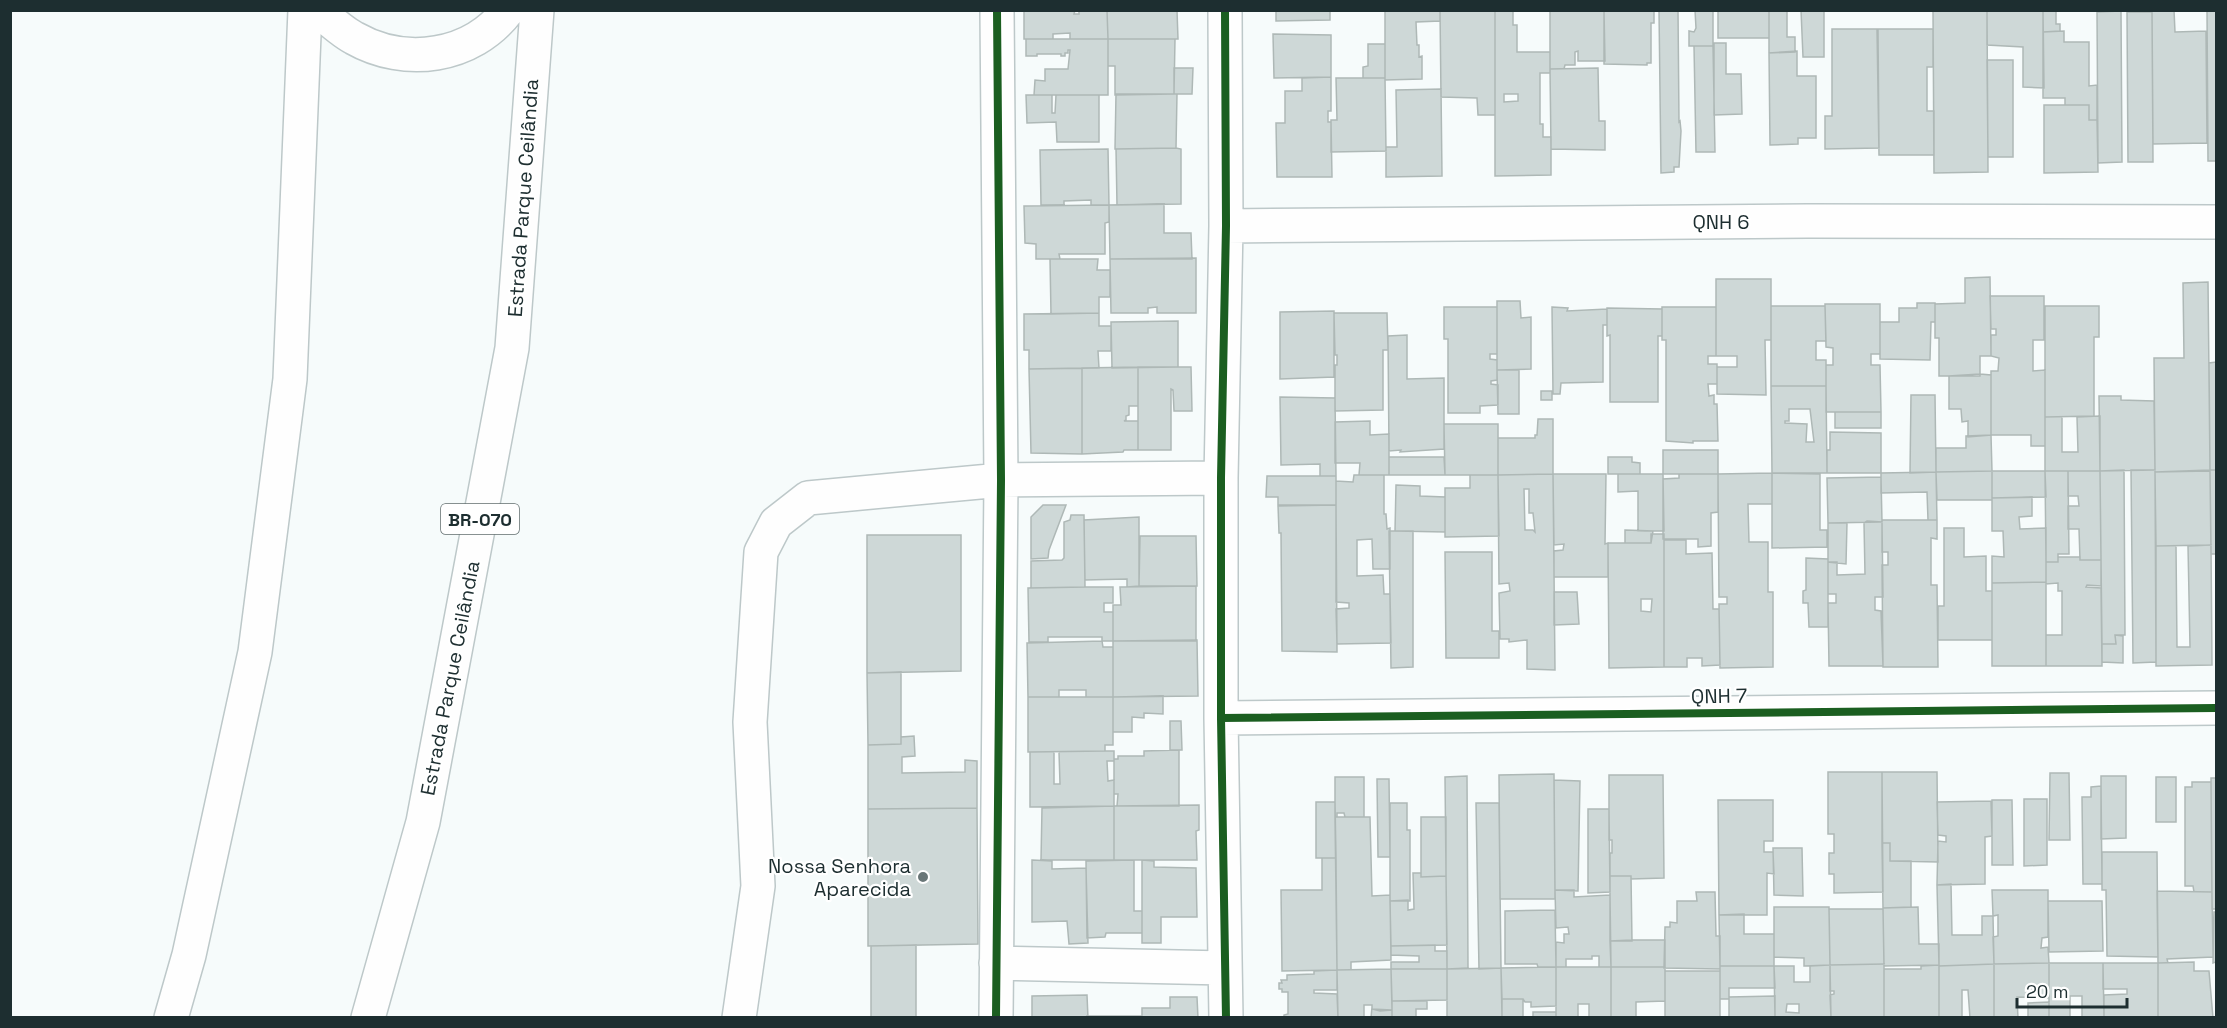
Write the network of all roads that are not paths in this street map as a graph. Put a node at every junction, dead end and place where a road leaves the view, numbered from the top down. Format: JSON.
{"nodes":[{"id":1,"x":305,"y":10,"type":"edge"},
{"id":2,"x":318,"y":10,"type":"edge"},
{"id":3,"x":508,"y":10,"type":"edge"},
{"id":4,"x":537,"y":10,"type":"edge"},
{"id":5,"x":997,"y":10,"type":"edge"},
{"id":6,"x":1225,"y":10,"type":"edge"},
{"id":7,"x":2217,"y":222,"type":"edge"},
{"id":8,"x":1226,"y":226,"type":"junction"},
{"id":9,"x":1221,"y":478,"type":"junction"},
{"id":10,"x":1001,"y":480,"type":"junction"},
{"id":11,"x":2217,"y":708,"type":"edge"},
{"id":12,"x":1221,"y":718,"type":"junction"},
{"id":13,"x":996,"y":963,"type":"junction"},
{"id":14,"x":1225,"y":968,"type":"junction"},
{"id":15,"x":171,"y":1017,"type":"edge"},
{"id":16,"x":368,"y":1017,"type":"edge"},
{"id":17,"x":739,"y":1017,"type":"edge"},
{"id":18,"x":996,"y":1017,"type":"edge"},
{"id":19,"x":1226,"y":1017,"type":"edge"}],
"edges":[{"from":1,"to":15,"type":"main road"},
{"from":2,"to":3,"type":"main road"},
{"from":4,"to":16,"type":"main road","name":"Estrada Parque Ceilândia","number":"BR-070"},
{"from":5,"to":10,"type":"main road"},
{"from":6,"to":8,"type":"main road"},
{"from":7,"to":8,"type":"main road","name":"QNH 6"},
{"from":8,"to":9,"type":"main road"},
{"from":9,"to":10,"type":"main road"},
{"from":9,"to":12,"type":"main road"},
{"from":10,"to":13,"type":"main road"},
{"from":10,"to":17,"type":"main road"},
{"from":11,"to":12,"type":"main road","name":"QNH 7"},
{"from":12,"to":14,"type":"main road"},
{"from":13,"to":14,"type":"main road"},
{"from":13,"to":18,"type":"main road"},
{"from":14,"to":19,"type":"main road"}]}
